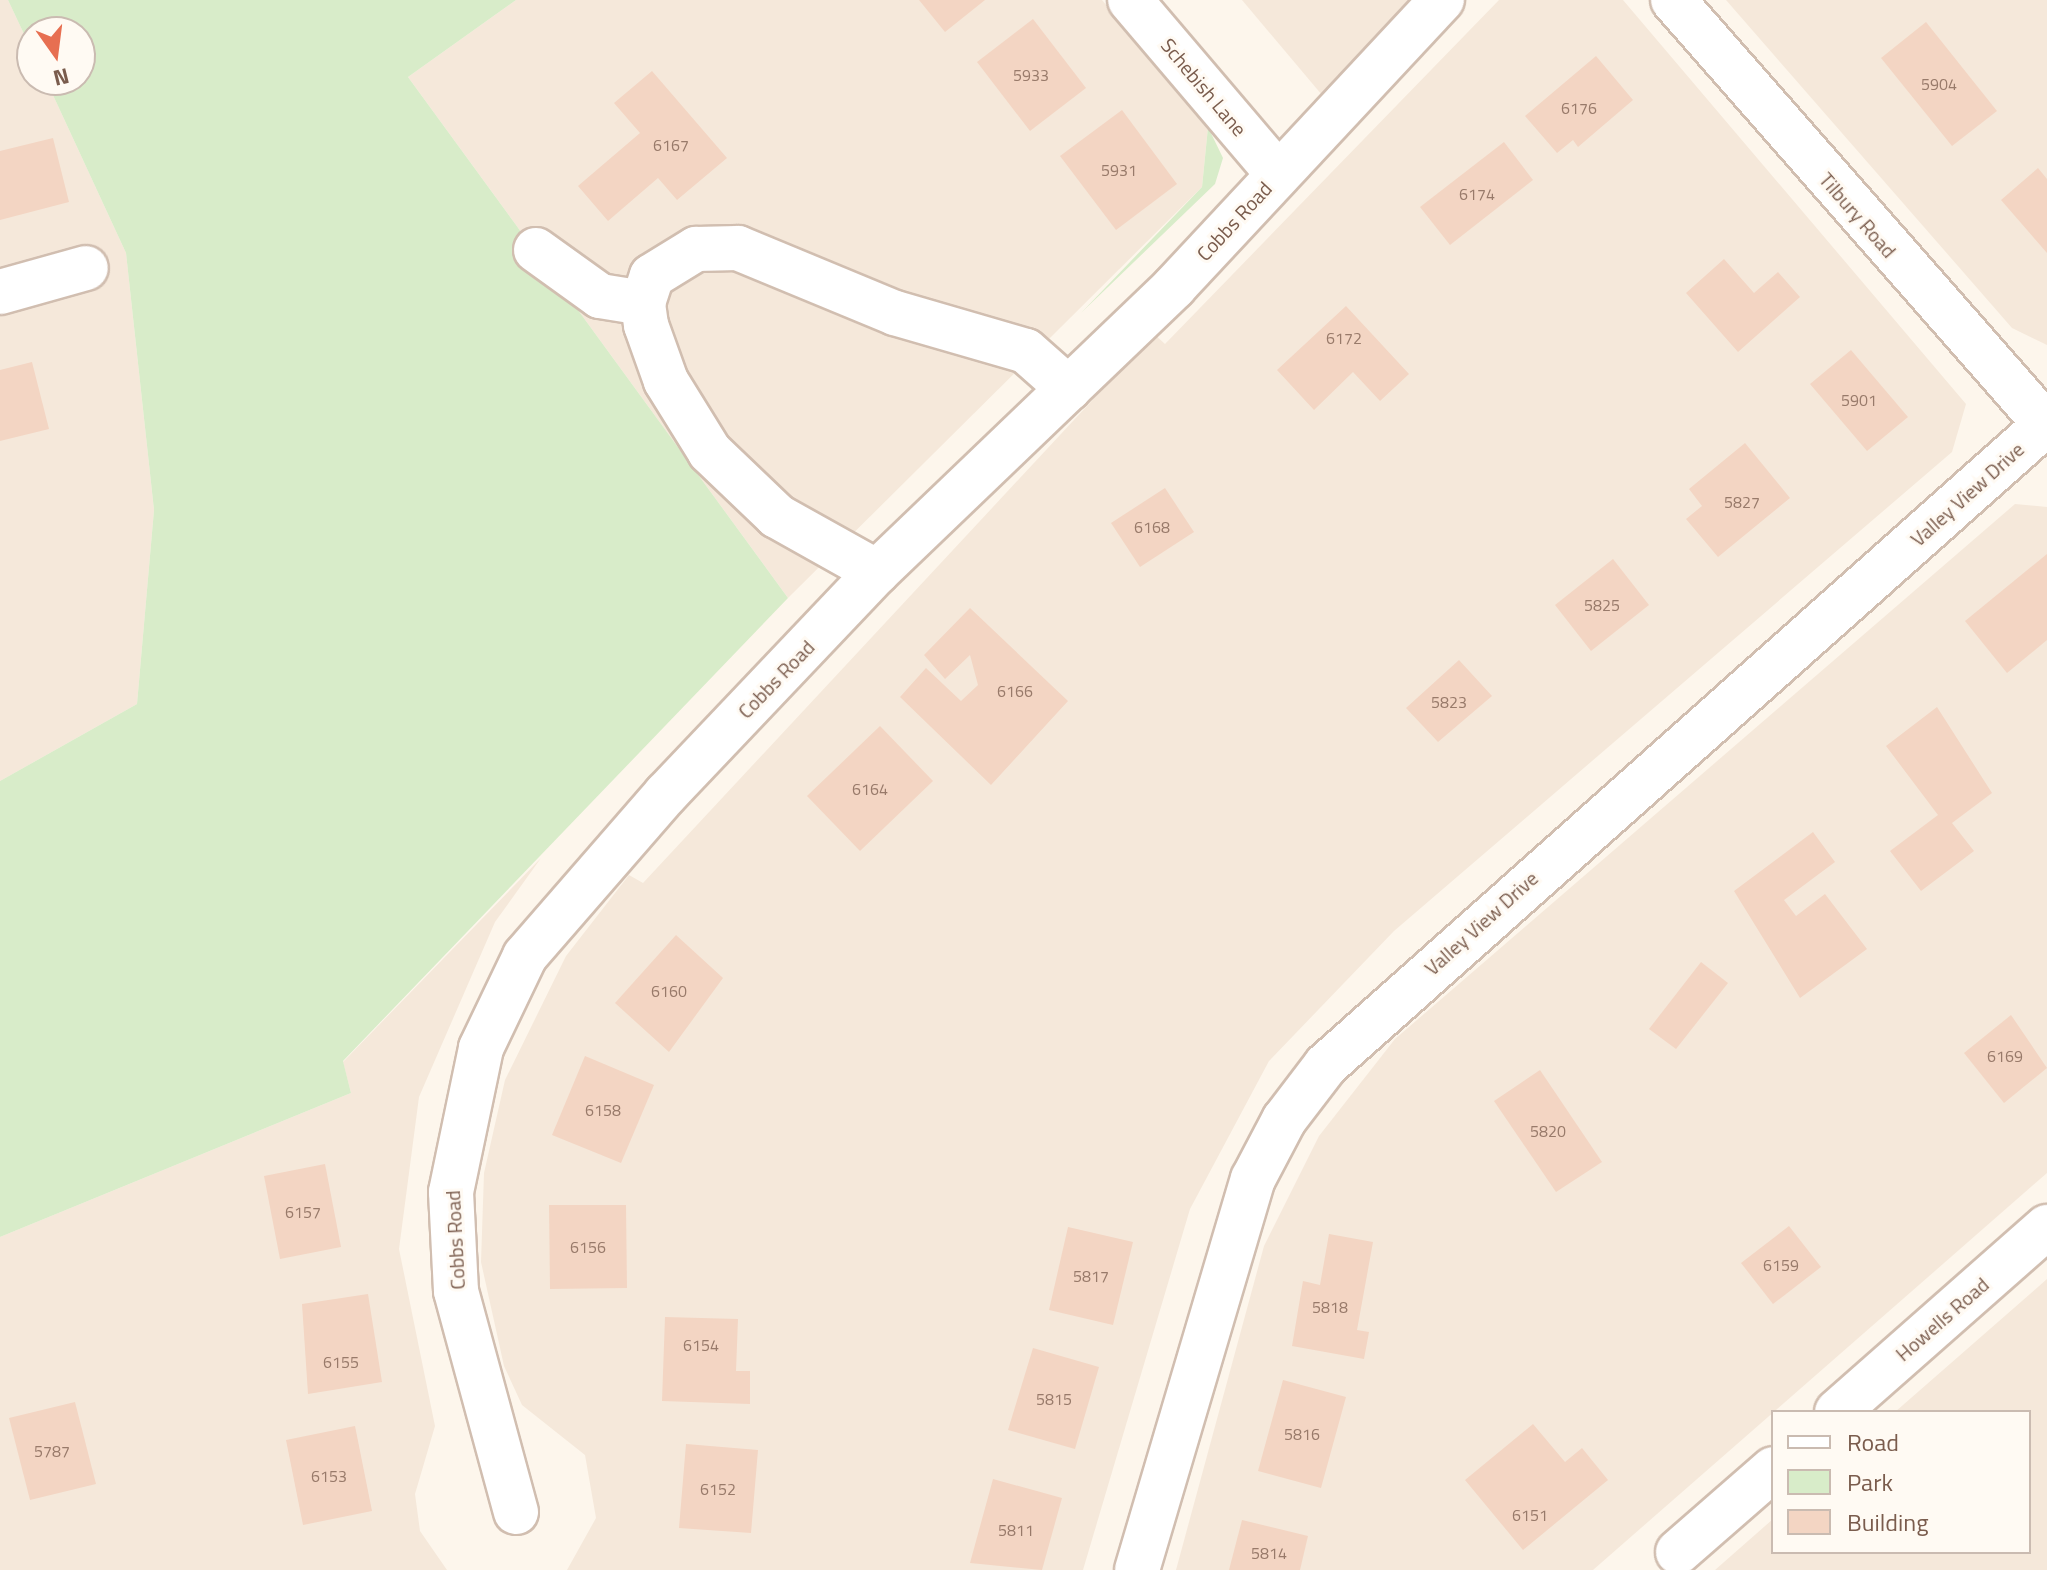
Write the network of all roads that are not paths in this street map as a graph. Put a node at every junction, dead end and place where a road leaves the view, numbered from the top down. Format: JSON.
{"nodes":[{"id":1,"x":1130,"y":0,"type":"edge"},
{"id":2,"x":1442,"y":0,"type":"edge"},
{"id":3,"x":1673,"y":0,"type":"edge"},
{"id":4,"x":1278,"y":174,"type":"junction"},
{"id":5,"x":536,"y":250,"type":"dead end"},
{"id":6,"x":86,"y":268,"type":"dead end"},
{"id":7,"x":0,"y":292,"type":"edge"},
{"id":8,"x":643,"y":303,"type":"junction"},
{"id":9,"x":1069,"y":389,"type":"junction"},
{"id":10,"x":2047,"y":424,"type":"edge"},
{"id":11,"x":877,"y":572,"type":"junction"},
{"id":12,"x":2047,"y":1227,"type":"edge"},
{"id":13,"x":1839,"y":1410,"type":"edge"},
{"id":14,"x":1771,"y":1471,"type":"edge"},
{"id":15,"x":516,"y":1512,"type":"dead end"},
{"id":16,"x":1678,"y":1552,"type":"dead end"},
{"id":17,"x":1137,"y":1570,"type":"edge"}],
"edges":[{"from":1,"to":4,"type":"street","name":"Schebish Lane"},
{"from":2,"to":4,"type":"street","name":"Cobbs Road"},
{"from":3,"to":10,"type":"street","name":"Tilbury Road"},
{"from":4,"to":9,"type":"street","name":"Cobbs Road"},
{"from":5,"to":8,"type":"street"},
{"from":6,"to":7,"type":"street"},
{"from":8,"to":9,"type":"street"},
{"from":8,"to":11,"type":"street"},
{"from":9,"to":11,"type":"street","name":"Cobbs Road"},
{"from":10,"to":17,"type":"street","name":"Valley View Drive"},
{"from":11,"to":15,"type":"street","name":"Cobbs Road"},
{"from":12,"to":13,"type":"street","name":"Howells Road"},
{"from":14,"to":16,"type":"street"}]}
